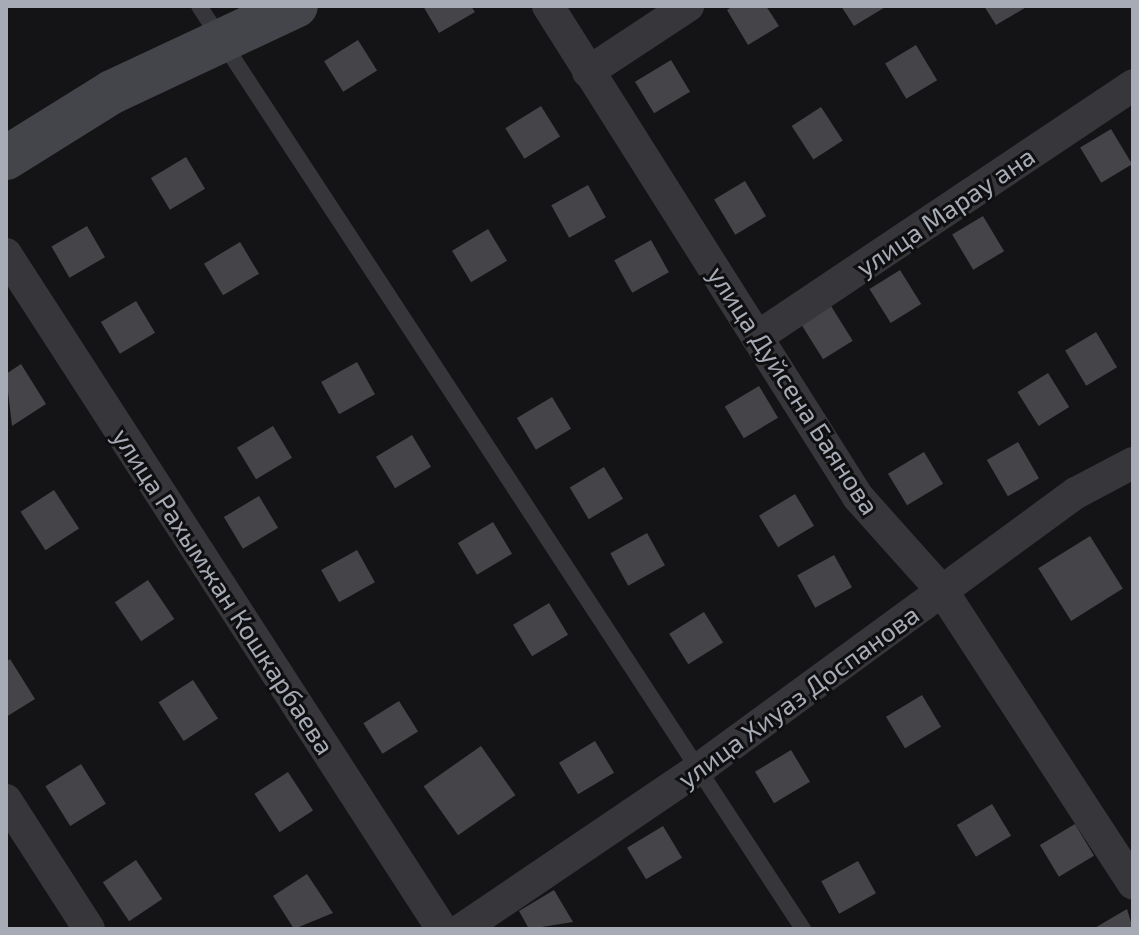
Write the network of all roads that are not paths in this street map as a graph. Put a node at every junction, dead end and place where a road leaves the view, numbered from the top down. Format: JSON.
{"nodes":[{"id":1,"x":199,"y":6,"type":"edge"},
{"id":2,"x":296,"y":6,"type":"edge"},
{"id":3,"x":548,"y":6,"type":"edge"},
{"id":4,"x":688,"y":6,"type":"edge"},
{"id":5,"x":224,"y":45,"type":"junction"},
{"id":6,"x":588,"y":72,"type":"junction"},
{"id":7,"x":1133,"y":85,"type":"edge"},
{"id":8,"x":6,"y":158,"type":"edge"},
{"id":9,"x":6,"y":254,"type":"edge"},
{"id":10,"x":757,"y":337,"type":"junction"},
{"id":11,"x":1133,"y":463,"type":"edge"},
{"id":12,"x":943,"y":592,"type":"junction"},
{"id":13,"x":700,"y":768,"type":"junction"},
{"id":14,"x":6,"y":800,"type":"edge"},
{"id":15,"x":1133,"y":884,"type":"edge"},
{"id":16,"x":89,"y":929,"type":"edge"},
{"id":17,"x":442,"y":929,"type":"edge"},
{"id":18,"x":462,"y":929,"type":"edge"},
{"id":19,"x":803,"y":929,"type":"edge"}],
"edges":[{"from":1,"to":5,"type":"lane"},
{"from":2,"to":5,"type":"street"},
{"from":3,"to":6,"type":"street","name":"улица Дуйсена Баянова"},
{"from":4,"to":6,"type":"street"},
{"from":5,"to":8,"type":"street"},
{"from":5,"to":13,"type":"lane"},
{"from":6,"to":10,"type":"street","name":"улица Дуйсена Баянова"},
{"from":7,"to":10,"type":"street","name":"улица Марау ана"},
{"from":9,"to":17,"type":"street","name":"улица Рахымжан Кошкарбаева"},
{"from":10,"to":12,"type":"street","name":"улица Дуйсена Баянова"},
{"from":11,"to":12,"type":"street","name":"улица Хиуаз Доспанова"},
{"from":12,"to":13,"type":"street","name":"улица Хиуаз Доспанова"},
{"from":12,"to":15,"type":"street","name":"улица Дуйсена Баянова"},
{"from":13,"to":18,"type":"street","name":"улица Хиуаз Доспанова"},
{"from":13,"to":19,"type":"lane"},
{"from":14,"to":16,"type":"street"}]}
